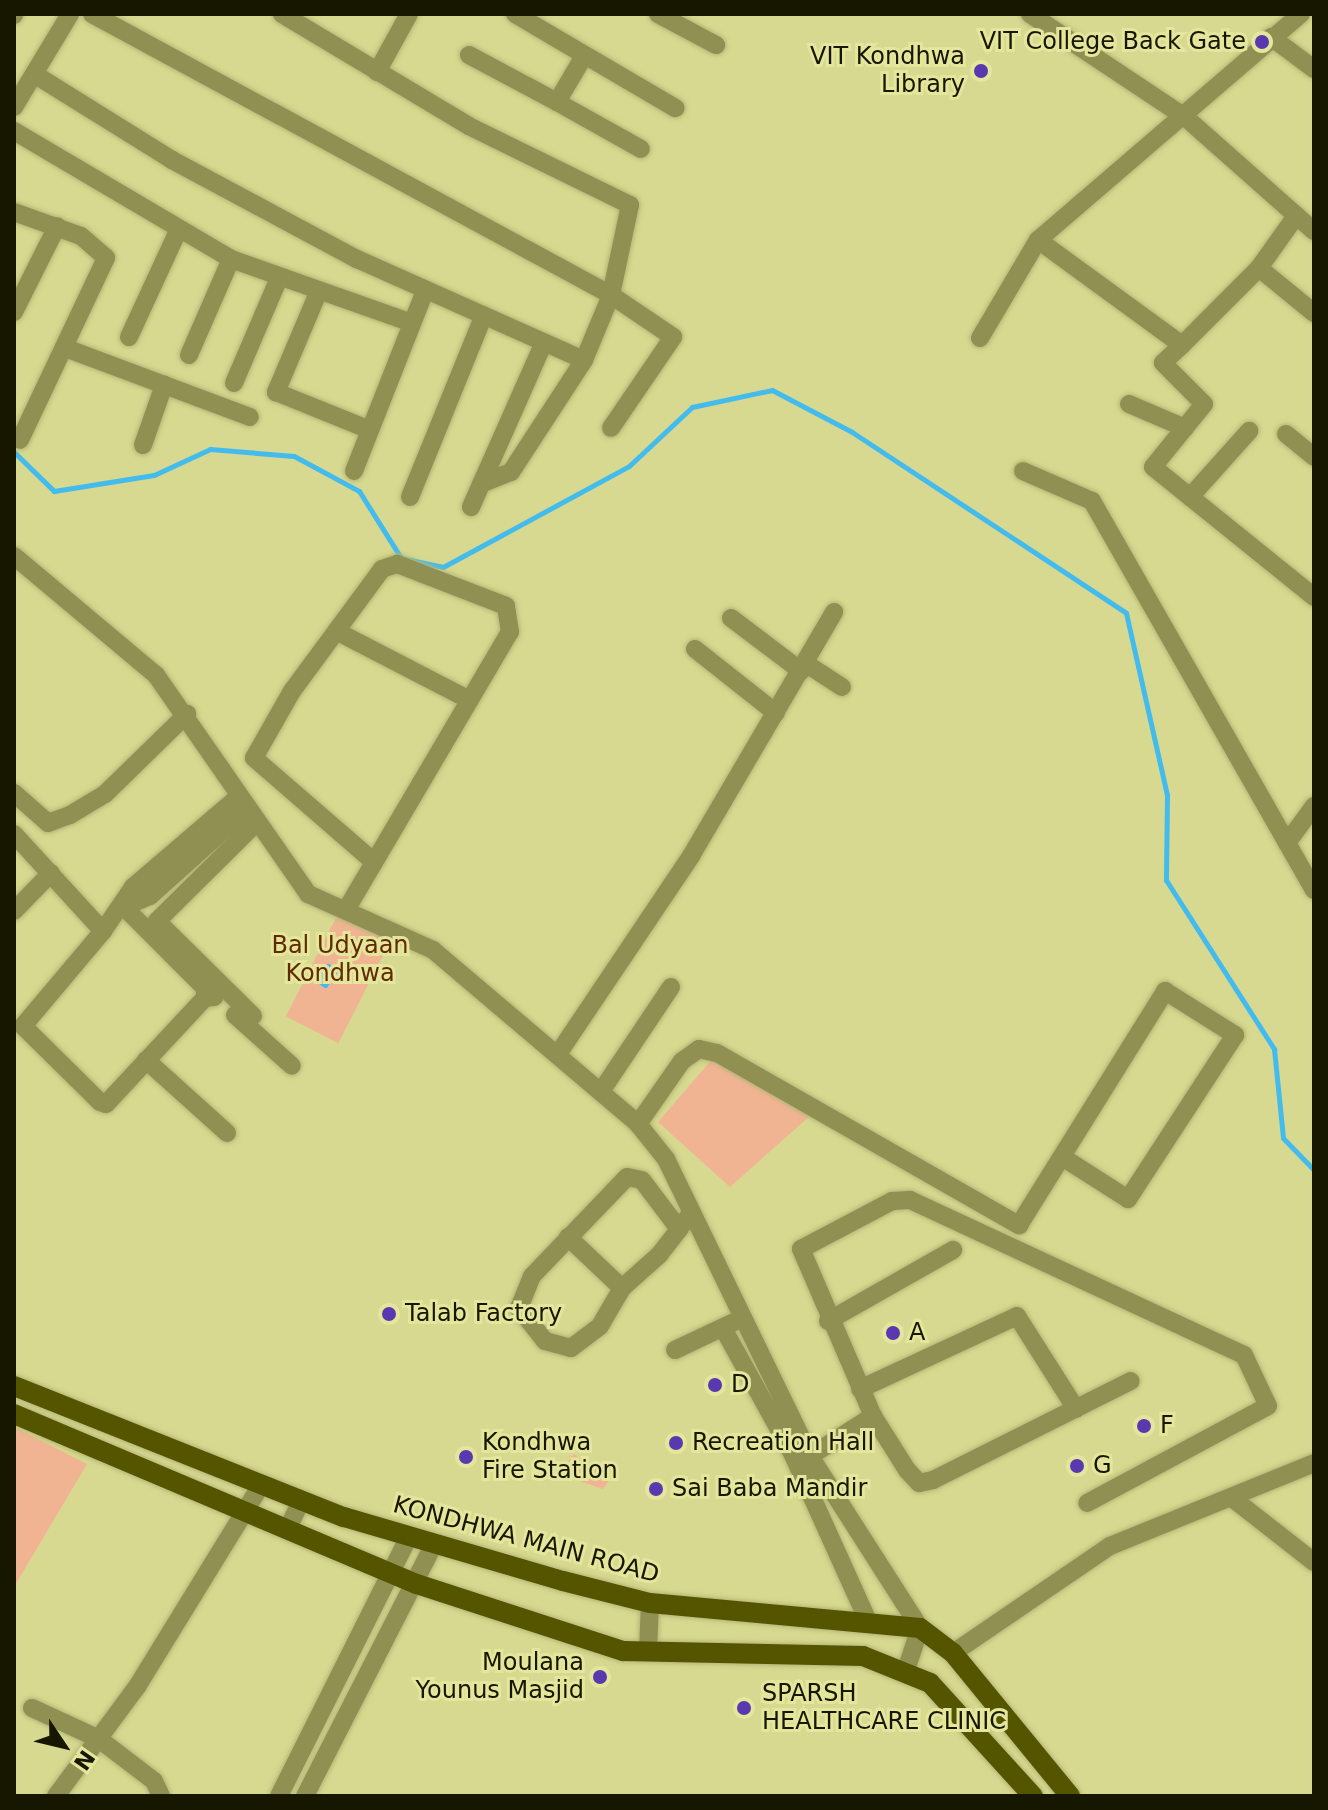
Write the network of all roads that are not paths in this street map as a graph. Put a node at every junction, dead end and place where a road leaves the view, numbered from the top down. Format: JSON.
{"nodes":[{"id":1,"x":70,"y":14,"type":"edge"},
{"id":2,"x":92,"y":14,"type":"edge"},
{"id":3,"x":409,"y":14,"type":"edge"},
{"id":4,"x":515,"y":14,"type":"edge"},
{"id":5,"x":658,"y":14,"type":"edge"},
{"id":6,"x":1030,"y":14,"type":"edge"},
{"id":7,"x":1301,"y":14,"type":"edge"},
{"id":8,"x":287,"y":15,"type":"edge"},
{"id":9,"x":1271,"y":37,"type":"junction"},
{"id":10,"x":716,"y":45,"type":"dead end"},
{"id":11,"x":469,"y":55,"type":"dead end"},
{"id":12,"x":584,"y":56,"type":"junction"},
{"id":13,"x":1314,"y":69,"type":"edge"},
{"id":14,"x":377,"y":72,"type":"junction"},
{"id":15,"x":34,"y":74,"type":"junction"},
{"id":16,"x":557,"y":102,"type":"junction"},
{"id":17,"x":14,"y":107,"type":"edge"},
{"id":18,"x":675,"y":108,"type":"dead end"},
{"id":19,"x":1185,"y":117,"type":"junction"},
{"id":20,"x":14,"y":131,"type":"edge"},
{"id":21,"x":641,"y":149,"type":"dead end"},
{"id":22,"x":14,"y":212,"type":"edge"},
{"id":23,"x":1296,"y":216,"type":"junction"},
{"id":24,"x":57,"y":226,"type":"junction"},
{"id":25,"x":178,"y":231,"type":"junction"},
{"id":26,"x":1314,"y":231,"type":"edge"},
{"id":27,"x":1038,"y":240,"type":"junction"},
{"id":28,"x":231,"y":259,"type":"junction"},
{"id":29,"x":1259,"y":268,"type":"junction"},
{"id":30,"x":279,"y":278,"type":"junction"},
{"id":31,"x":425,"y":291,"type":"junction"},
{"id":32,"x":318,"y":293,"type":"junction"},
{"id":33,"x":611,"y":295,"type":"junction"},
{"id":34,"x":14,"y":312,"type":"edge"},
{"id":35,"x":1314,"y":313,"type":"edge"},
{"id":36,"x":484,"y":315,"type":"junction"},
{"id":37,"x":412,"y":323,"type":"junction"},
{"id":38,"x":129,"y":337,"type":"dead end"},
{"id":39,"x":980,"y":338,"type":"dead end"},
{"id":40,"x":544,"y":342,"type":"junction"},
{"id":41,"x":1182,"y":345,"type":"junction"},
{"id":42,"x":68,"y":349,"type":"junction"},
{"id":43,"x":189,"y":355,"type":"dead end"},
{"id":44,"x":584,"y":360,"type":"junction"},
{"id":45,"x":234,"y":383,"type":"dead end"},
{"id":46,"x":164,"y":385,"type":"junction"},
{"id":47,"x":1129,"y":404,"type":"dead end"},
{"id":48,"x":250,"y":417,"type":"dead end"},
{"id":49,"x":611,"y":428,"type":"dead end"},
{"id":50,"x":1185,"y":428,"type":"junction"},
{"id":51,"x":370,"y":430,"type":"junction"},
{"id":52,"x":1249,"y":431,"type":"dead end"},
{"id":53,"x":1286,"y":434,"type":"dead end"},
{"id":54,"x":20,"y":440,"type":"dead end"},
{"id":55,"x":143,"y":445,"type":"dead end"},
{"id":56,"x":1314,"y":457,"type":"edge"},
{"id":57,"x":354,"y":471,"type":"dead end"},
{"id":58,"x":1023,"y":471,"type":"dead end"},
{"id":59,"x":481,"y":484,"type":"junction"},
{"id":60,"x":410,"y":497,"type":"dead end"},
{"id":61,"x":1190,"y":497,"type":"junction"},
{"id":62,"x":471,"y":507,"type":"dead end"},
{"id":63,"x":14,"y":556,"type":"edge"},
{"id":64,"x":1314,"y":597,"type":"edge"},
{"id":65,"x":834,"y":612,"type":"dead end"},
{"id":66,"x":731,"y":618,"type":"dead end"},
{"id":67,"x":338,"y":632,"type":"junction"},
{"id":68,"x":695,"y":649,"type":"dead end"},
{"id":69,"x":803,"y":667,"type":"junction"},
{"id":70,"x":842,"y":687,"type":"dead end"},
{"id":71,"x":470,"y":700,"type":"junction"},
{"id":72,"x":776,"y":713,"type":"junction"},
{"id":73,"x":187,"y":714,"type":"junction"},
{"id":74,"x":14,"y":793,"type":"edge"},
{"id":75,"x":1314,"y":806,"type":"edge"},
{"id":76,"x":246,"y":811,"type":"junction"},
{"id":77,"x":14,"y":834,"type":"edge"},
{"id":78,"x":1287,"y":843,"type":"junction"},
{"id":79,"x":374,"y":862,"type":"junction"},
{"id":80,"x":51,"y":873,"type":"junction"},
{"id":81,"x":1314,"y":890,"type":"edge"},
{"id":82,"x":124,"y":907,"type":"junction"},
{"id":83,"x":346,"y":910,"type":"junction"},
{"id":84,"x":14,"y":911,"type":"edge"},
{"id":85,"x":103,"y":931,"type":"junction"},
{"id":86,"x":671,"y":987,"type":"dead end"},
{"id":87,"x":212,"y":991,"type":"junction"},
{"id":88,"x":14,"y":998,"type":"edge"},
{"id":89,"x":29,"y":1011,"type":"junction"},
{"id":90,"x":253,"y":1016,"type":"dead end"},
{"id":91,"x":558,"y":1054,"type":"junction"},
{"id":92,"x":146,"y":1060,"type":"junction"},
{"id":93,"x":292,"y":1066,"type":"dead end"},
{"id":94,"x":602,"y":1090,"type":"junction"},
{"id":95,"x":638,"y":1124,"type":"junction"},
{"id":96,"x":227,"y":1133,"type":"dead end"},
{"id":97,"x":1064,"y":1158,"type":"junction"},
{"id":98,"x":691,"y":1213,"type":"junction"},
{"id":99,"x":679,"y":1229,"type":"junction"},
{"id":100,"x":568,"y":1237,"type":"junction"},
{"id":101,"x":953,"y":1250,"type":"dead end"},
{"id":102,"x":622,"y":1288,"type":"junction"},
{"id":103,"x":828,"y":1321,"type":"junction"},
{"id":104,"x":732,"y":1324,"type":"junction"},
{"id":105,"x":675,"y":1350,"type":"dead end"},
{"id":106,"x":1131,"y":1381,"type":"dead end"},
{"id":107,"x":14,"y":1386,"type":"edge"},
{"id":108,"x":860,"y":1389,"type":"junction"},
{"id":109,"x":1076,"y":1409,"type":"junction"},
{"id":110,"x":14,"y":1414,"type":"edge"},
{"id":111,"x":873,"y":1416,"type":"junction"},
{"id":112,"x":810,"y":1456,"type":"junction"},
{"id":113,"x":1314,"y":1463,"type":"edge"},
{"id":114,"x":261,"y":1485,"type":"junction"},
{"id":115,"x":1232,"y":1498,"type":"junction"},
{"id":116,"x":301,"y":1501,"type":"junction"},
{"id":117,"x":1087,"y":1503,"type":"dead end"},
{"id":118,"x":248,"y":1514,"type":"junction"},
{"id":119,"x":287,"y":1530,"type":"junction"},
{"id":120,"x":409,"y":1536,"type":"junction"},
{"id":121,"x":434,"y":1544,"type":"junction"},
{"id":122,"x":1314,"y":1562,"type":"edge"},
{"id":123,"x":395,"y":1575,"type":"junction"},
{"id":124,"x":417,"y":1584,"type":"junction"},
{"id":125,"x":650,"y":1603,"type":"junction"},
{"id":126,"x":867,"y":1619,"type":"junction"},
{"id":127,"x":920,"y":1628,"type":"junction"},
{"id":128,"x":648,"y":1652,"type":"junction"},
{"id":129,"x":953,"y":1653,"type":"junction"},
{"id":130,"x":905,"y":1673,"type":"junction"},
{"id":131,"x":32,"y":1708,"type":"dead end"},
{"id":132,"x":99,"y":1739,"type":"junction"},
{"id":133,"x":56,"y":1796,"type":"edge"},
{"id":134,"x":161,"y":1796,"type":"edge"},
{"id":135,"x":279,"y":1796,"type":"edge"},
{"id":136,"x":305,"y":1796,"type":"edge"},
{"id":137,"x":1033,"y":1796,"type":"edge"},
{"id":138,"x":1070,"y":1796,"type":"edge"}],
"edges":[{"from":1,"to":15,"type":"street"},
{"from":2,"to":33,"type":"street"},
{"from":3,"to":14,"type":"street"},
{"from":4,"to":12,"type":"street"},
{"from":5,"to":10,"type":"street"},
{"from":6,"to":19,"type":"street"},
{"from":7,"to":9,"type":"street"},
{"from":8,"to":14,"type":"street"},
{"from":9,"to":13,"type":"street"},
{"from":9,"to":19,"type":"street"},
{"from":11,"to":16,"type":"street"},
{"from":12,"to":16,"type":"street"},
{"from":12,"to":18,"type":"street"},
{"from":14,"to":33,"type":"street"},
{"from":15,"to":17,"type":"street"},
{"from":15,"to":31,"type":"street"},
{"from":16,"to":21,"type":"street"},
{"from":19,"to":23,"type":"street"},
{"from":19,"to":27,"type":"street"},
{"from":20,"to":25,"type":"street"},
{"from":22,"to":24,"type":"street"},
{"from":23,"to":26,"type":"street"},
{"from":23,"to":29,"type":"street"},
{"from":24,"to":34,"type":"street"},
{"from":24,"to":42,"type":"street"},
{"from":25,"to":28,"type":"street"},
{"from":25,"to":38,"type":"street"},
{"from":27,"to":39,"type":"street"},
{"from":27,"to":41,"type":"street"},
{"from":28,"to":30,"type":"street"},
{"from":28,"to":43,"type":"street"},
{"from":29,"to":35,"type":"street"},
{"from":29,"to":41,"type":"street"},
{"from":30,"to":32,"type":"street"},
{"from":30,"to":45,"type":"street"},
{"from":31,"to":36,"type":"street"},
{"from":31,"to":37,"type":"street"},
{"from":32,"to":37,"type":"street"},
{"from":32,"to":51,"type":"street"},
{"from":33,"to":44,"type":"street"},
{"from":33,"to":49,"type":"street"},
{"from":36,"to":40,"type":"street"},
{"from":36,"to":60,"type":"street"},
{"from":37,"to":51,"type":"street"},
{"from":40,"to":44,"type":"street"},
{"from":40,"to":59,"type":"street"},
{"from":41,"to":50,"type":"street"},
{"from":42,"to":46,"type":"street"},
{"from":42,"to":54,"type":"street"},
{"from":44,"to":59,"type":"street"},
{"from":46,"to":48,"type":"street"},
{"from":46,"to":55,"type":"street"},
{"from":47,"to":50,"type":"street"},
{"from":50,"to":61,"type":"street"},
{"from":51,"to":57,"type":"street"},
{"from":52,"to":61,"type":"street"},
{"from":53,"to":56,"type":"street"},
{"from":58,"to":78,"type":"street"},
{"from":59,"to":62,"type":"street"},
{"from":61,"to":64,"type":"street"},
{"from":63,"to":73,"type":"street"},
{"from":65,"to":69,"type":"street"},
{"from":66,"to":69,"type":"street"},
{"from":67,"to":71,"type":"street"},
{"from":67,"to":71,"type":"street"},
{"from":67,"to":79,"type":"street"},
{"from":68,"to":72,"type":"street"},
{"from":69,"to":70,"type":"street"},
{"from":69,"to":72,"type":"street"},
{"from":71,"to":79,"type":"street"},
{"from":72,"to":91,"type":"street"},
{"from":73,"to":74,"type":"street"},
{"from":73,"to":76,"type":"street"},
{"from":75,"to":78,"type":"street"},
{"from":76,"to":82,"type":"street"},
{"from":76,"to":83,"type":"street"},
{"from":76,"to":87,"type":"street"},
{"from":77,"to":80,"type":"street"},
{"from":78,"to":81,"type":"street"},
{"from":79,"to":83,"type":"street"},
{"from":80,"to":84,"type":"street"},
{"from":80,"to":85,"type":"street"},
{"from":82,"to":85,"type":"street"},
{"from":82,"to":87,"type":"street"},
{"from":83,"to":91,"type":"street"},
{"from":85,"to":89,"type":"street"},
{"from":86,"to":94,"type":"street"},
{"from":87,"to":90,"type":"street"},
{"from":87,"to":92,"type":"street"},
{"from":87,"to":93,"type":"street"},
{"from":88,"to":89,"type":"street"},
{"from":89,"to":92,"type":"street"},
{"from":91,"to":94,"type":"street"},
{"from":92,"to":96,"type":"street"},
{"from":94,"to":95,"type":"street"},
{"from":95,"to":97,"type":"street"},
{"from":95,"to":98,"type":"street"},
{"from":97,"to":97,"type":"street"},
{"from":98,"to":99,"type":"street"},
{"from":98,"to":104,"type":"street"},
{"from":99,"to":100,"type":"street"},
{"from":99,"to":102,"type":"street"},
{"from":100,"to":102,"type":"street"},
{"from":100,"to":102,"type":"street"},
{"from":101,"to":103,"type":"street"},
{"from":103,"to":108,"type":"street"},
{"from":103,"to":117,"type":"street"},
{"from":104,"to":105,"type":"street"},
{"from":104,"to":112,"type":"street"},
{"from":104,"to":126,"type":"street"},
{"from":106,"to":109,"type":"street"},
{"from":107,"to":114,"type":"main road","name":"KONDHWA MAIN ROAD"},
{"from":108,"to":109,"type":"street"},
{"from":108,"to":111,"type":"street"},
{"from":109,"to":111,"type":"street"},
{"from":110,"to":118,"type":"main road"},
{"from":111,"to":112,"type":"street"},
{"from":112,"to":127,"type":"street"},
{"from":113,"to":115,"type":"street"},
{"from":114,"to":116,"type":"main road","name":"KONDHWA MAIN ROAD"},
{"from":114,"to":118,"type":"street"},
{"from":115,"to":122,"type":"street"},
{"from":115,"to":129,"type":"street"},
{"from":116,"to":119,"type":"street"},
{"from":116,"to":120,"type":"main road","name":"KONDHWA MAIN ROAD"},
{"from":118,"to":119,"type":"main road"},
{"from":118,"to":132,"type":"street"},
{"from":119,"to":123,"type":"main road"},
{"from":120,"to":121,"type":"main road","name":"KONDHWA MAIN ROAD"},
{"from":120,"to":123,"type":"street"},
{"from":121,"to":124,"type":"street"},
{"from":121,"to":125,"type":"main road","name":"KONDHWA MAIN ROAD"},
{"from":123,"to":124,"type":"main road"},
{"from":123,"to":135,"type":"street"},
{"from":124,"to":128,"type":"main road"},
{"from":124,"to":136,"type":"street"},
{"from":125,"to":126,"type":"main road","name":"KONDHWA MAIN ROAD"},
{"from":125,"to":128,"type":"street"},
{"from":126,"to":127,"type":"main road","name":"KONDHWA MAIN ROAD"},
{"from":127,"to":129,"type":"main road","name":"KONDHWA MAIN ROAD"},
{"from":127,"to":130,"type":"street"},
{"from":128,"to":130,"type":"main road"},
{"from":129,"to":138,"type":"main road","name":"KONDHWA MAIN ROAD"},
{"from":130,"to":137,"type":"main road"},
{"from":131,"to":132,"type":"street"},
{"from":132,"to":133,"type":"street"},
{"from":132,"to":134,"type":"street"}]}
